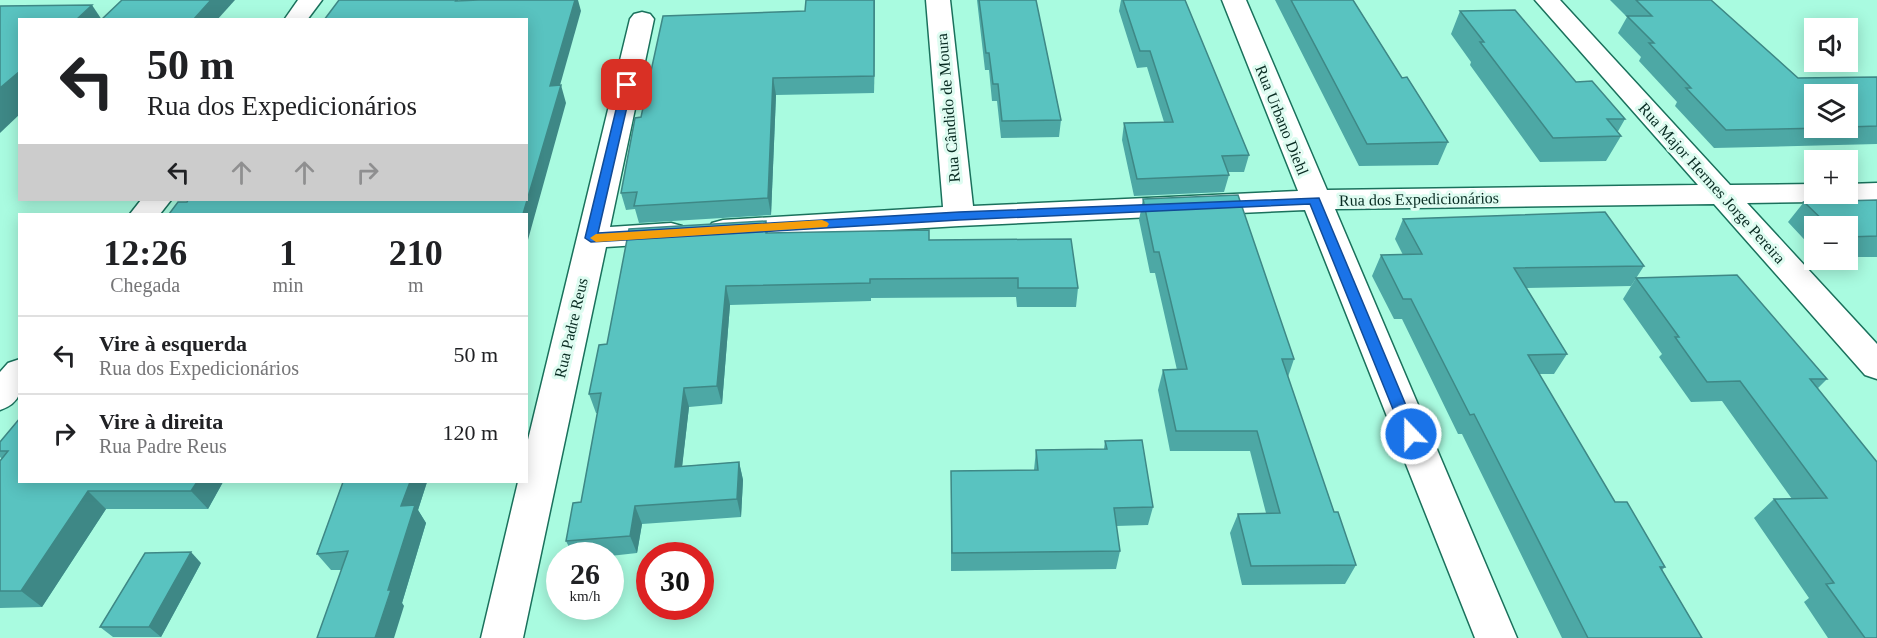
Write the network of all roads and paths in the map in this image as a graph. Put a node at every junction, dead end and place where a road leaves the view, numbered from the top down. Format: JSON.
{"nodes":[{"id":1,"x":310,"y":0,"type":"edge"},
{"id":2,"x":938,"y":0,"type":"edge"},
{"id":3,"x":1234,"y":0,"type":"edge"},
{"id":4,"x":1547,"y":0,"type":"edge"},
{"id":5,"x":296,"y":18,"type":"edge"},
{"id":6,"x":642,"y":19,"type":"dead end"},
{"id":7,"x":1877,"y":192,"type":"edge"},
{"id":8,"x":1804,"y":193,"type":"edge"},
{"id":9,"x":1858,"y":193,"type":"edge"},
{"id":10,"x":1723,"y":195,"type":"junction"},
{"id":11,"x":1314,"y":200,"type":"junction"},
{"id":12,"x":155,"y":201,"type":"edge"},
{"id":13,"x":146,"y":213,"type":"edge"},
{"id":14,"x":959,"y":216,"type":"junction"},
{"id":15,"x":591,"y":238,"type":"junction"},
{"id":16,"x":1877,"y":366,"type":"edge"},
{"id":17,"x":18,"y":374,"type":"edge"},
{"id":18,"x":0,"y":396,"type":"edge"},
{"id":19,"x":502,"y":638,"type":"edge"},
{"id":20,"x":1496,"y":638,"type":"edge"}],
"edges":[{"from":1,"to":5,"type":"street"},
{"from":2,"to":14,"type":"street","name":"Rua Cândido de Moura"},
{"from":3,"to":11,"type":"street","name":"Rua Urbano Diehl"},
{"from":4,"to":10,"type":"street","name":"Rua Major Hermes Jorge Pereira"},
{"from":6,"to":15,"type":"street","name":"Rua Padre Reus"},
{"from":7,"to":9,"type":"street"},
{"from":8,"to":10,"type":"street","name":"Rua dos Expedicionários"},
{"from":10,"to":11,"type":"street","name":"Rua dos Expedicionários"},
{"from":10,"to":16,"type":"street","name":"Rua Major Hermes Jorge Pereira"},
{"from":11,"to":14,"type":"street","name":"Rua dos Expedicionários"},
{"from":11,"to":20,"type":"street","name":"Rua Urbano Diehl"},
{"from":12,"to":13,"type":"street"},
{"from":14,"to":15,"type":"street","name":"Rua dos Expedicionários"},
{"from":15,"to":19,"type":"street","name":"Rua Padre Reus"},
{"from":17,"to":18,"type":"street"}]}
